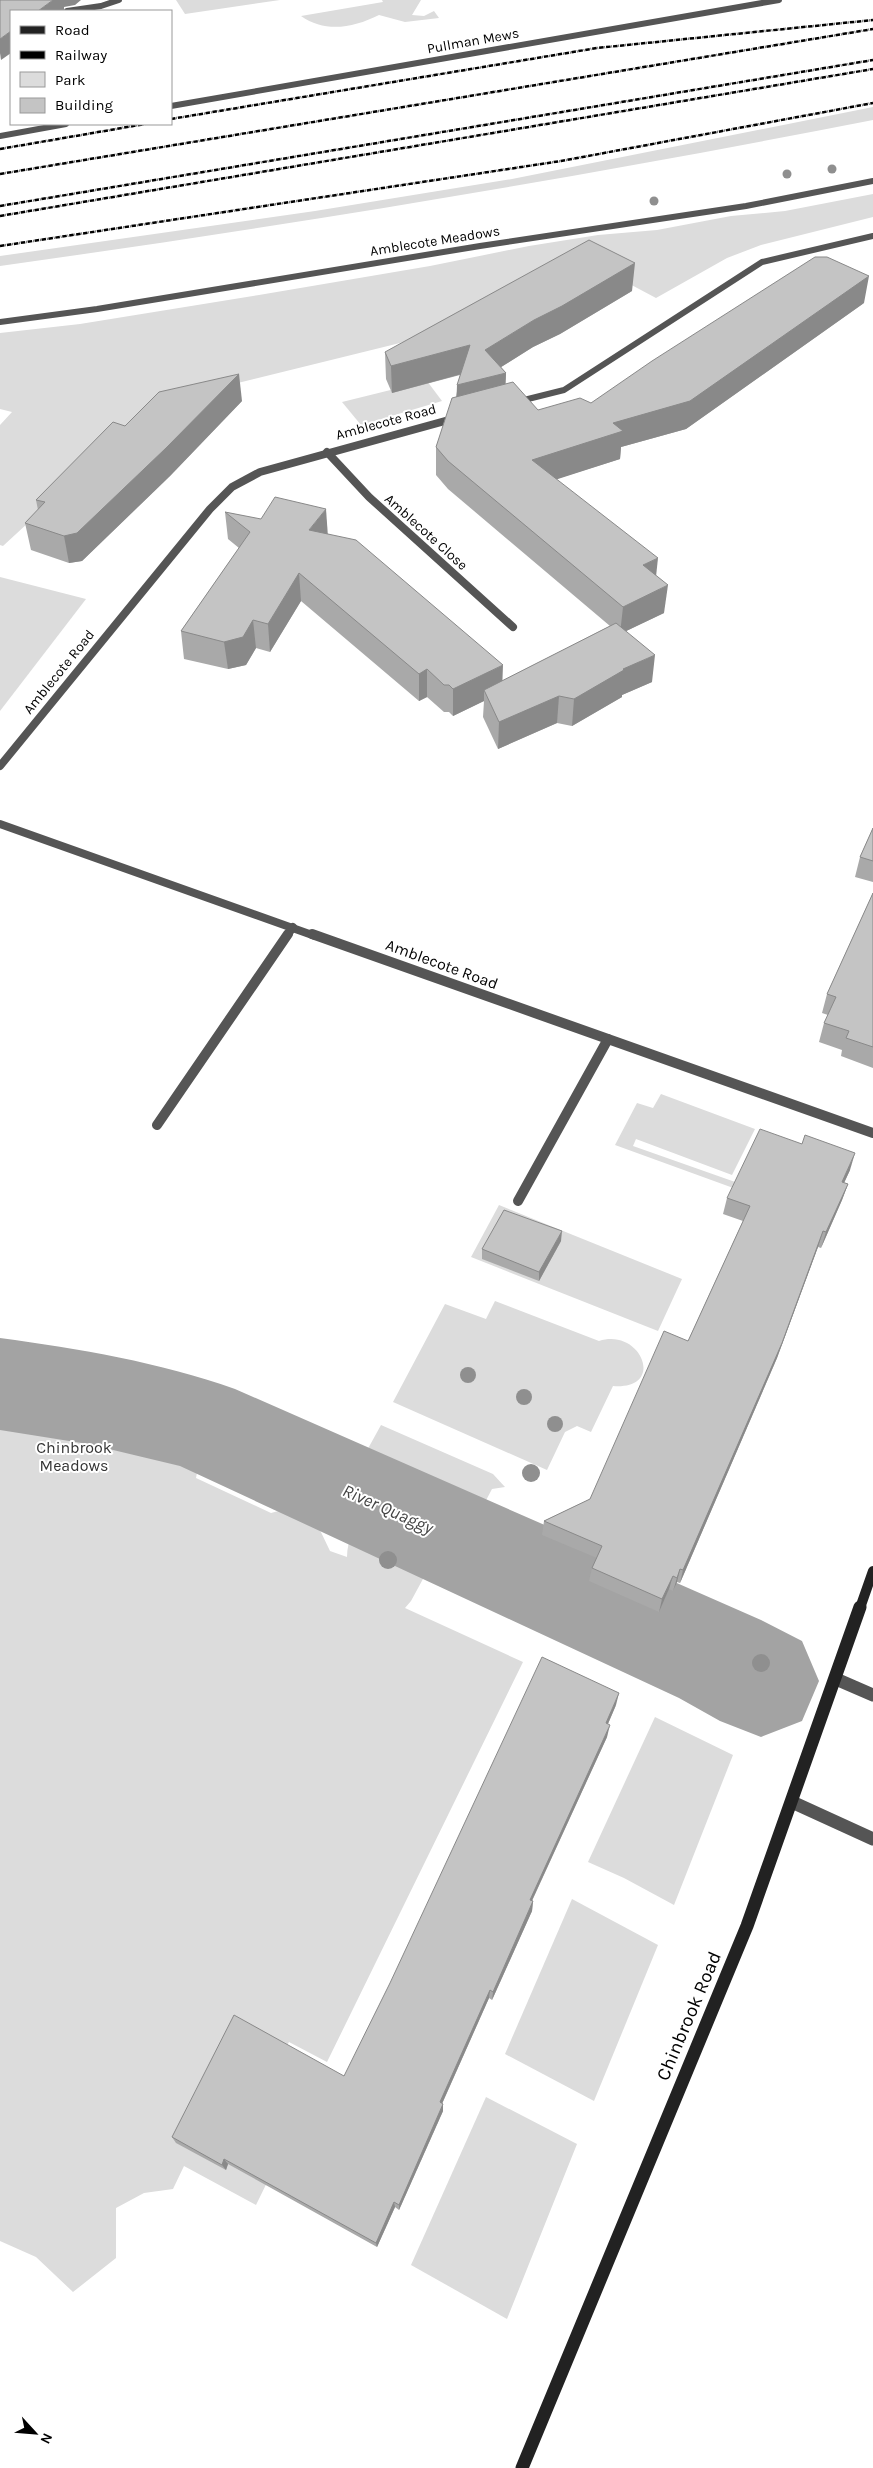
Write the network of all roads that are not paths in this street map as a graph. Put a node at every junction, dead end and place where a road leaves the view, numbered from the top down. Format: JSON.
{"nodes":[{"id":1,"x":119,"y":0,"type":"edge"},
{"id":2,"x":779,"y":0,"type":"edge"},
{"id":3,"x":74,"y":10,"type":"edge"},
{"id":4,"x":172,"y":106,"type":"edge"},
{"id":5,"x":60,"y":125,"type":"edge"},
{"id":6,"x":0,"y":136,"type":"edge"},
{"id":7,"x":873,"y":181,"type":"edge"},
{"id":8,"x":873,"y":236,"type":"edge"},
{"id":9,"x":0,"y":322,"type":"edge"},
{"id":10,"x":507,"y":405,"type":"edge"},
{"id":11,"x":469,"y":415,"type":"edge"},
{"id":12,"x":327,"y":452,"type":"junction"},
{"id":13,"x":513,"y":627,"type":"dead end"},
{"id":14,"x":0,"y":766,"type":"edge"},
{"id":15,"x":0,"y":824,"type":"edge"},
{"id":16,"x":293,"y":927,"type":"junction"},
{"id":17,"x":608,"y":1039,"type":"junction"},
{"id":18,"x":157,"y":1125,"type":"dead end"},
{"id":19,"x":873,"y":1133,"type":"edge"},
{"id":20,"x":518,"y":1201,"type":"dead end"},
{"id":21,"x":873,"y":1572,"type":"edge"},
{"id":22,"x":836,"y":1679,"type":"junction"},
{"id":23,"x":873,"y":1695,"type":"edge"},
{"id":24,"x":792,"y":1802,"type":"junction"},
{"id":25,"x":873,"y":1839,"type":"edge"},
{"id":26,"x":522,"y":2468,"type":"edge"}],
"edges":[{"from":1,"to":3,"type":"street"},
{"from":2,"to":4,"type":"street","name":"Pullman Mews"},
{"from":5,"to":6,"type":"street"},
{"from":7,"to":9,"type":"street","name":"Amblecote Meadows"},
{"from":8,"to":10,"type":"street"},
{"from":11,"to":12,"type":"street","name":"Amblecote Road"},
{"from":12,"to":13,"type":"street","name":"Amblecote Close"},
{"from":12,"to":14,"type":"street","name":"Amblecote Road"},
{"from":15,"to":16,"type":"street","name":"Amblecote Road"},
{"from":16,"to":17,"type":"street","name":"Amblecote Road"},
{"from":16,"to":18,"type":"street"},
{"from":17,"to":19,"type":"street","name":"Amblecote Road"},
{"from":17,"to":20,"type":"street"},
{"from":21,"to":22,"type":"main road","name":"Chinbrook Road"},
{"from":22,"to":23,"type":"street"},
{"from":22,"to":24,"type":"main road","name":"Chinbrook Road"},
{"from":24,"to":25,"type":"street"},
{"from":24,"to":26,"type":"main road","name":"Chinbrook Road"}]}
